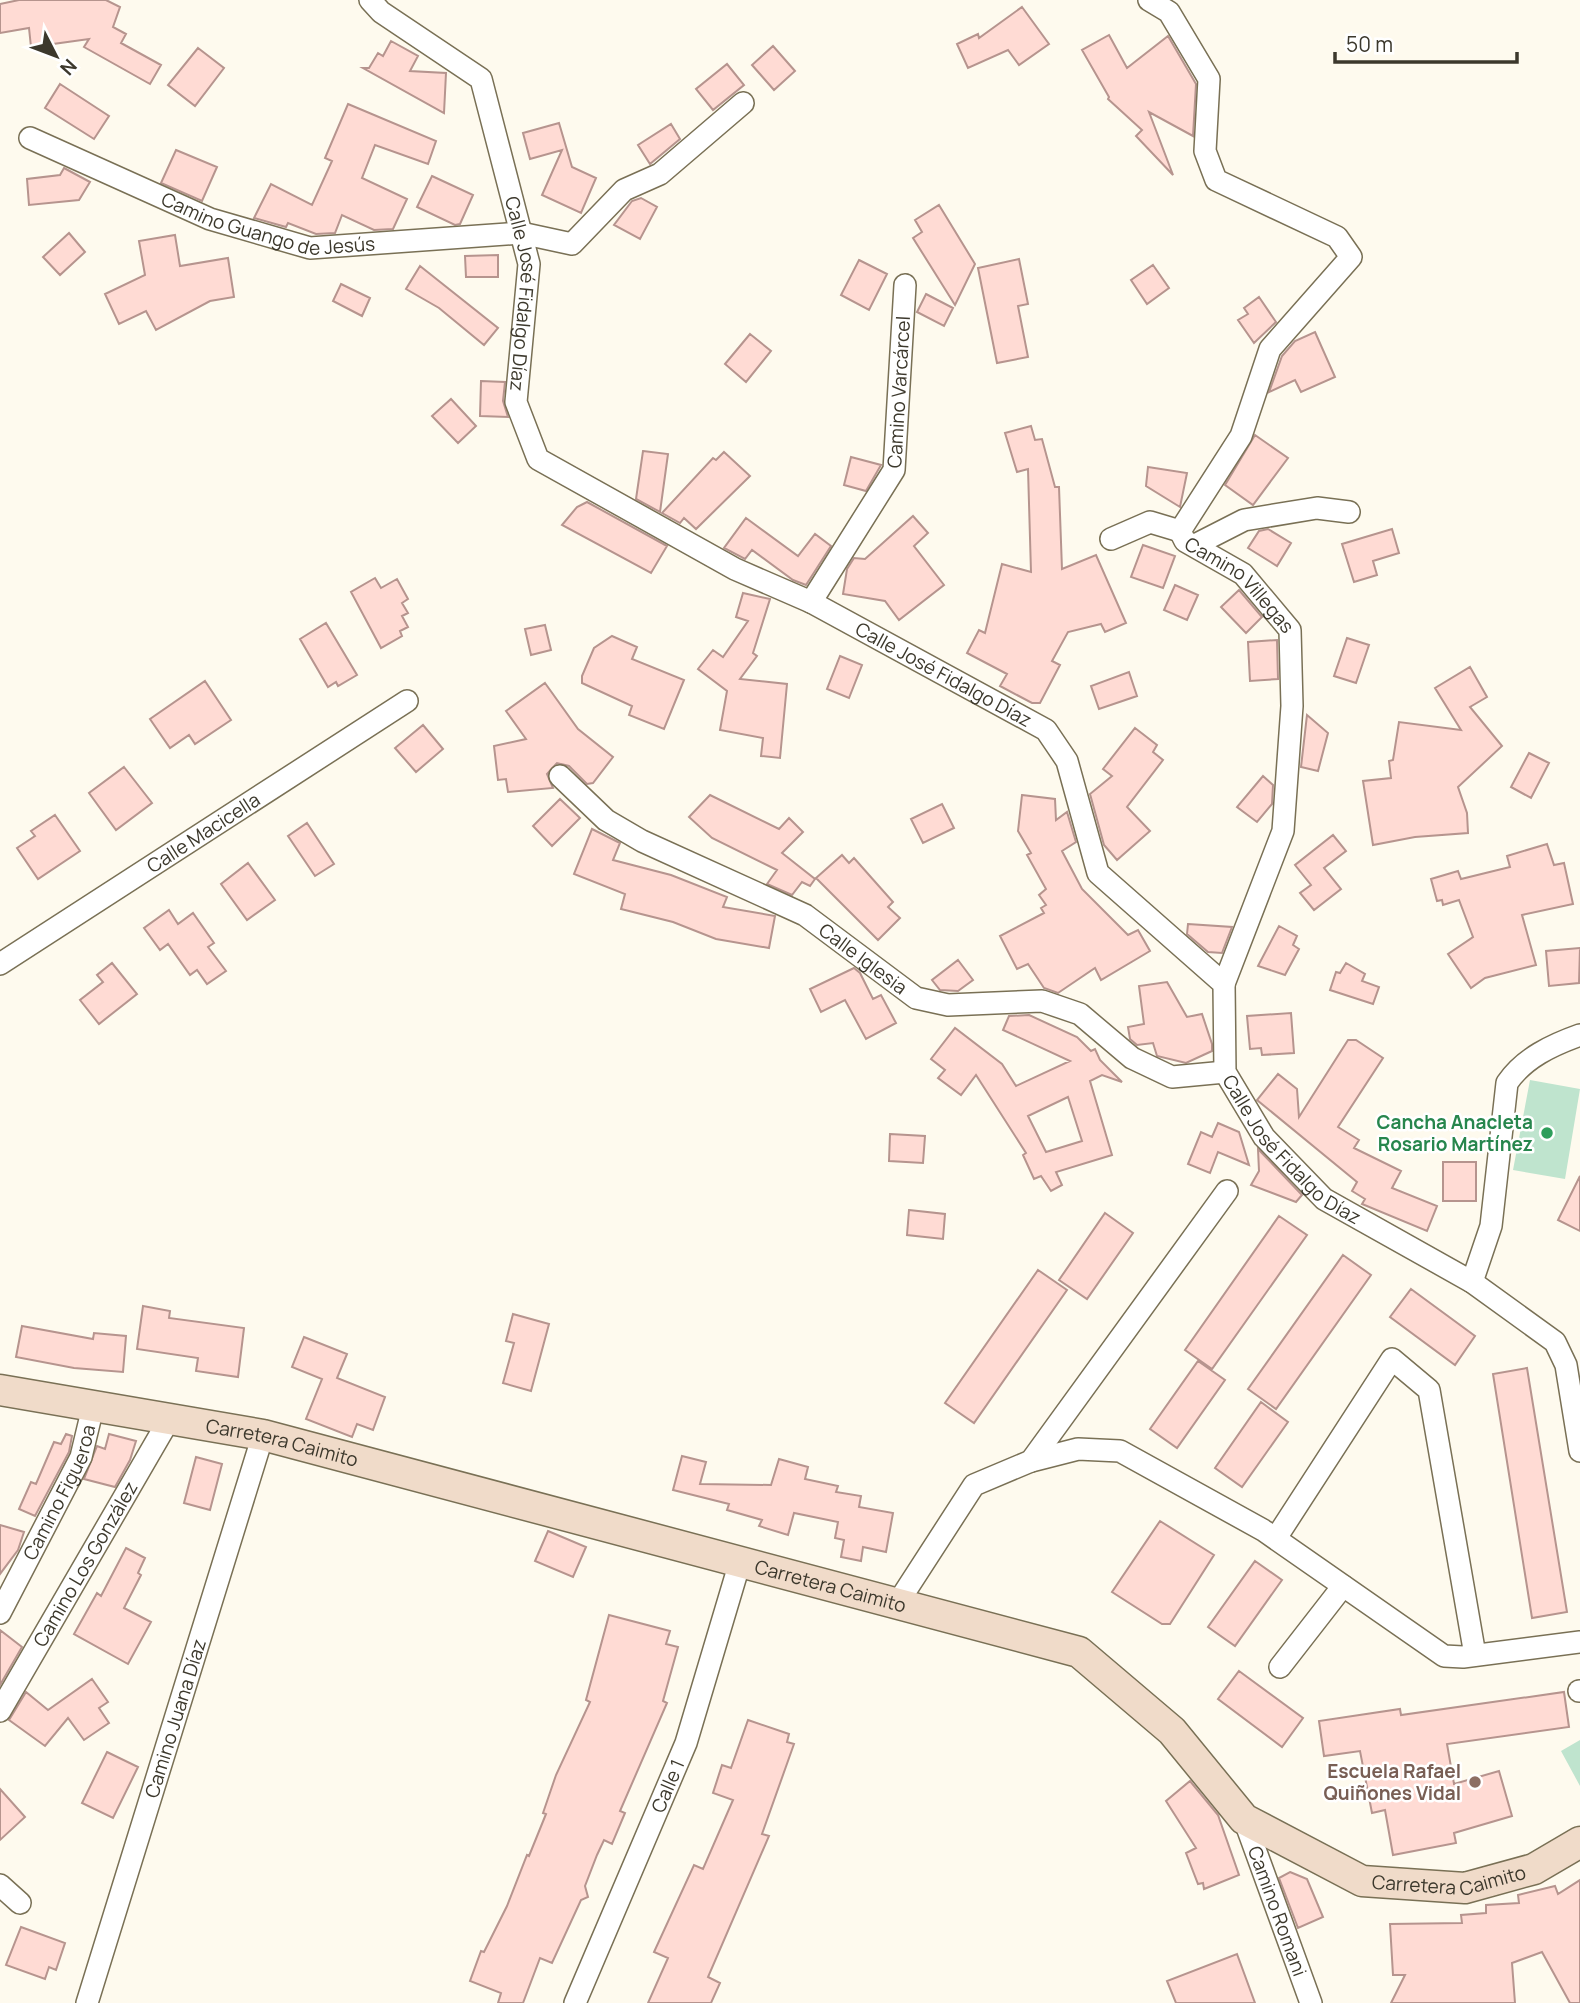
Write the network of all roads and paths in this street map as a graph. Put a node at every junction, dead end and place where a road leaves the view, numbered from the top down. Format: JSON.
{"nodes":[{"id":1,"x":370,"y":0,"type":"edge"},
{"id":2,"x":1149,"y":0,"type":"edge"},
{"id":3,"x":744,"y":103,"type":"dead end"},
{"id":4,"x":30,"y":138,"type":"dead end"},
{"id":5,"x":521,"y":233,"type":"junction"},
{"id":6,"x":905,"y":285,"type":"dead end"},
{"id":7,"x":1349,"y":512,"type":"dead end"},
{"id":8,"x":1188,"y":538,"type":"junction"},
{"id":9,"x":1111,"y":539,"type":"dead end"},
{"id":10,"x":811,"y":602,"type":"junction"},
{"id":11,"x":407,"y":701,"type":"dead end"},
{"id":12,"x":560,"y":776,"type":"dead end"},
{"id":13,"x":0,"y":964,"type":"edge"},
{"id":14,"x":1224,"y":984,"type":"junction"},
{"id":15,"x":1580,"y":1035,"type":"edge"},
{"id":16,"x":1225,"y":1072,"type":"junction"},
{"id":17,"x":1227,"y":1191,"type":"dead end"},
{"id":18,"x":1472,"y":1282,"type":"junction"},
{"id":19,"x":0,"y":1390,"type":"edge"},
{"id":20,"x":93,"y":1407,"type":"junction"},
{"id":21,"x":170,"y":1418,"type":"junction"},
{"id":22,"x":263,"y":1435,"type":"junction"},
{"id":23,"x":1580,"y":1451,"type":"edge"},
{"id":24,"x":1031,"y":1461,"type":"junction"},
{"id":25,"x":1276,"y":1538,"type":"junction"},
{"id":26,"x":740,"y":1562,"type":"junction"},
{"id":27,"x":1343,"y":1586,"type":"junction"},
{"id":28,"x":897,"y":1604,"type":"junction"},
{"id":29,"x":0,"y":1614,"type":"edge"},
{"id":30,"x":1580,"y":1642,"type":"edge"},
{"id":31,"x":1475,"y":1655,"type":"junction"},
{"id":32,"x":1280,"y":1667,"type":"dead end"},
{"id":33,"x":0,"y":1711,"type":"edge"},
{"id":34,"x":1244,"y":1819,"type":"junction"},
{"id":35,"x":1580,"y":1842,"type":"edge"},
{"id":36,"x":0,"y":1885,"type":"edge"},
{"id":37,"x":20,"y":1903,"type":"dead end"},
{"id":38,"x":87,"y":2003,"type":"edge"},
{"id":39,"x":575,"y":2003,"type":"edge"},
{"id":40,"x":1311,"y":2003,"type":"edge"}],
"edges":[{"from":1,"to":5,"type":"street","name":"Calle José Fidalgo Díaz"},
{"from":2,"to":8,"type":"street","name":"Camino Villegas"},
{"from":3,"to":5,"type":"street","name":"Camino Guango de Jesús"},
{"from":4,"to":5,"type":"street","name":"Camino Guango de Jesús"},
{"from":5,"to":10,"type":"street","name":"Calle José Fidalgo Díaz"},
{"from":6,"to":10,"type":"street","name":"Camino Varcárcel"},
{"from":7,"to":8,"type":"street"},
{"from":8,"to":9,"type":"street"},
{"from":8,"to":14,"type":"street","name":"Camino Villegas"},
{"from":10,"to":14,"type":"street","name":"Calle José Fidalgo Díaz"},
{"from":11,"to":13,"type":"street","name":"Calle Macicella"},
{"from":12,"to":16,"type":"street","name":"Calle Iglesia"},
{"from":14,"to":16,"type":"street","name":"Calle José Fidalgo Díaz"},
{"from":15,"to":18,"type":"street"},
{"from":16,"to":18,"type":"street","name":"Calle José Fidalgo Díaz"},
{"from":17,"to":24,"type":"street"},
{"from":18,"to":23,"type":"street","name":"Calle José Fidalgo Díaz"},
{"from":19,"to":20,"type":"street","name":"Carretera Caimito"},
{"from":20,"to":21,"type":"street","name":"Carretera Caimito"},
{"from":20,"to":29,"type":"street","name":"Camino Figueroa"},
{"from":21,"to":22,"type":"street","name":"Carretera Caimito"},
{"from":21,"to":33,"type":"street","name":"Camino Los González"},
{"from":22,"to":26,"type":"street","name":"Carretera Caimito"},
{"from":22,"to":38,"type":"street","name":"Camino Juana Díaz"},
{"from":24,"to":25,"type":"street"},
{"from":24,"to":28,"type":"street"},
{"from":25,"to":27,"type":"street"},
{"from":25,"to":31,"type":"street"},
{"from":26,"to":28,"type":"street","name":"Carretera Caimito"},
{"from":26,"to":39,"type":"street","name":"Calle 1"},
{"from":27,"to":31,"type":"street"},
{"from":27,"to":32,"type":"street"},
{"from":28,"to":34,"type":"street","name":"Carretera Caimito"},
{"from":30,"to":31,"type":"street"},
{"from":34,"to":35,"type":"street","name":"Carretera Caimito"},
{"from":34,"to":40,"type":"street","name":"Camino Romani"},
{"from":36,"to":37,"type":"street"}]}
